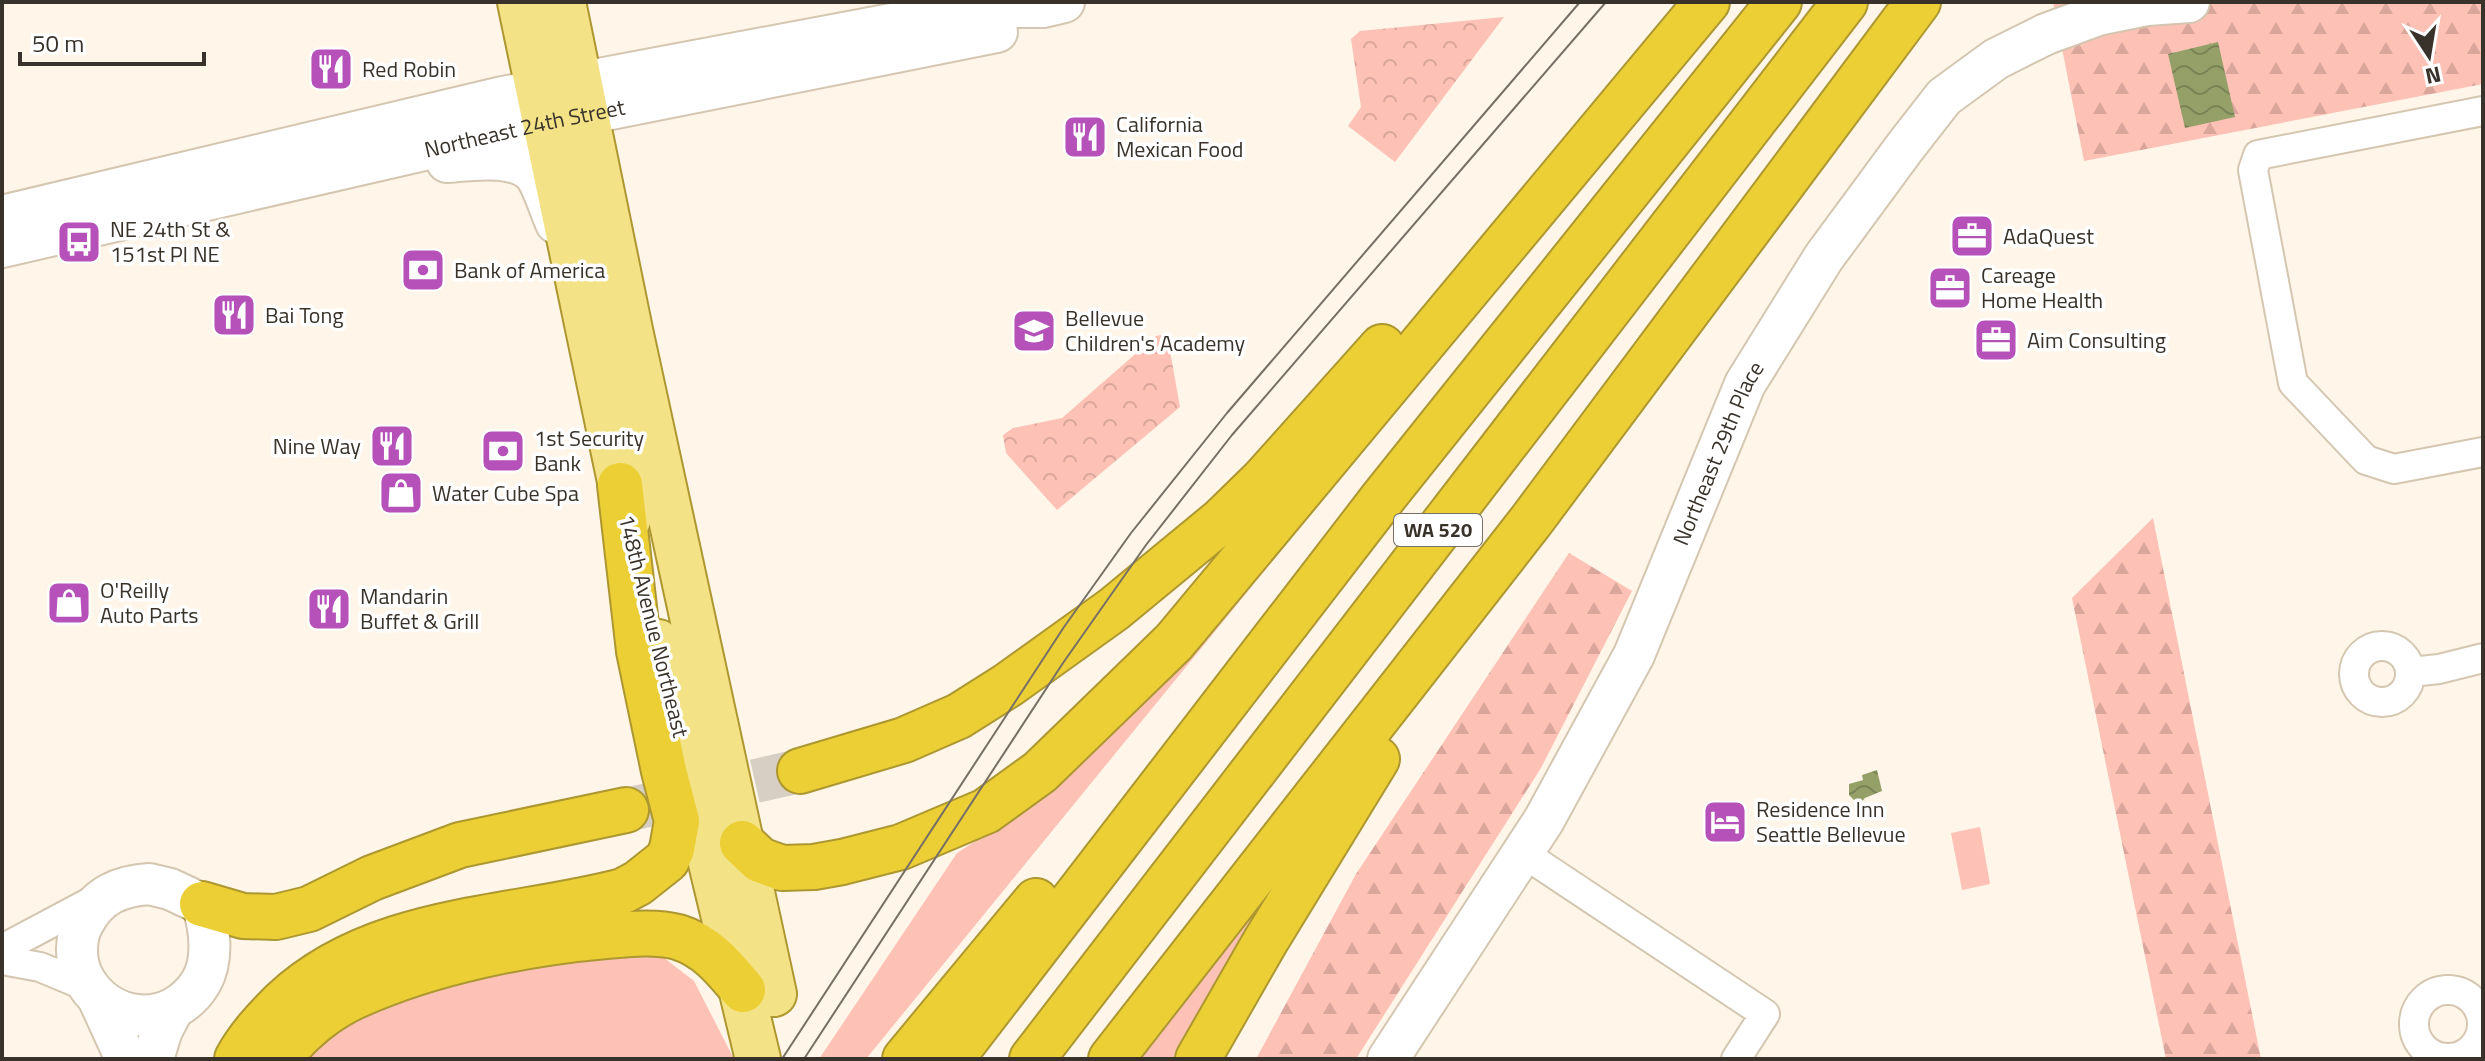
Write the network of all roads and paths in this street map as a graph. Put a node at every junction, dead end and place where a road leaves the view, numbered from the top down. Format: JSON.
{"nodes":[{"id":1,"x":520,"y":2,"type":"edge"},
{"id":2,"x":563,"y":2,"type":"edge"},
{"id":3,"x":1779,"y":2,"type":"edge"},
{"id":4,"x":1845,"y":2,"type":"edge"},
{"id":5,"x":1918,"y":2,"type":"edge"},
{"id":6,"x":2189,"y":2,"type":"edge"},
{"id":7,"x":1053,"y":4,"type":"edge"},
{"id":8,"x":1698,"y":4,"type":"edge"},
{"id":9,"x":772,"y":46,"type":"junction"},
{"id":10,"x":755,"y":81,"type":"junction"},
{"id":11,"x":562,"y":102,"type":"junction"},
{"id":12,"x":2483,"y":111,"type":"edge"},
{"id":13,"x":324,"y":173,"type":"junction"},
{"id":14,"x":2,"y":216,"type":"edge"},
{"id":15,"x":2,"y":247,"type":"edge"},
{"id":16,"x":575,"y":263,"type":"junction"},
{"id":17,"x":2483,"y":452,"type":"edge"},
{"id":18,"x":620,"y":485,"type":"junction"},
{"id":19,"x":1382,"y":499,"type":"junction"},
{"id":20,"x":1531,"y":521,"type":"junction"},
{"id":21,"x":2483,"y":658,"type":"edge"},
{"id":22,"x":2411,"y":672,"type":"dead end"},
{"id":23,"x":800,"y":771,"type":"tunnel mouth"},
{"id":24,"x":626,"y":810,"type":"tunnel mouth"},
{"id":25,"x":742,"y":843,"type":"junction"},
{"id":26,"x":1523,"y":853,"type":"junction"},
{"id":27,"x":108,"y":894,"type":"junction"},
{"id":28,"x":202,"y":904,"type":"junction"},
{"id":29,"x":2,"y":949,"type":"edge"},
{"id":30,"x":2,"y":960,"type":"edge"},
{"id":31,"x":743,"y":990,"type":"junction"},
{"id":32,"x":94,"y":994,"type":"junction"},
{"id":33,"x":173,"y":1009,"type":"junction"},
{"id":34,"x":126,"y":1059,"type":"edge"},
{"id":35,"x":153,"y":1059,"type":"edge"},
{"id":36,"x":237,"y":1059,"type":"edge"},
{"id":37,"x":279,"y":1059,"type":"edge"},
{"id":38,"x":758,"y":1059,"type":"edge"},
{"id":39,"x":787,"y":1059,"type":"edge"},
{"id":40,"x":905,"y":1059,"type":"edge"},
{"id":41,"x":951,"y":1059,"type":"edge"},
{"id":42,"x":1032,"y":1059,"type":"edge"},
{"id":43,"x":1111,"y":1059,"type":"edge"},
{"id":44,"x":1198,"y":1059,"type":"edge"},
{"id":45,"x":1388,"y":1059,"type":"edge"},
{"id":46,"x":1736,"y":1059,"type":"edge"}],
"edges":[{"from":1,"to":11,"type":"main road","name":"148th Avenue Northeast"},
{"from":2,"to":11,"type":"main road","name":"148th Avenue Northeast"},
{"from":3,"to":19,"type":"highway","number":"WA 520"},
{"from":4,"to":42,"type":"highway","number":"WA 520"},
{"from":5,"to":20,"type":"highway"},
{"from":6,"to":26,"type":"main road","name":"Northeast 29th Place"},
{"from":7,"to":9,"type":"main road","name":"Northeast 24th Street"},
{"from":7,"to":10,"type":"main road","name":"Northeast 24th Street"},
{"from":8,"to":23,"type":"highway"},
{"from":8,"to":25,"type":"highway"},
{"from":9,"to":10,"type":"main road"},
{"from":9,"to":11,"type":"main road","name":"Northeast 24th Street"},
{"from":10,"to":11,"type":"main road","name":"Northeast 24th Street"},
{"from":11,"to":13,"type":"main road","name":"Northeast 24th Street"},
{"from":11,"to":14,"type":"main road","name":"Northeast 24th Street"},
{"from":11,"to":16,"type":"main road","name":"148th Avenue Northeast"},
{"from":11,"to":25,"type":"main road","name":"148th Avenue Northeast"},
{"from":12,"to":17,"type":"street"},
{"from":13,"to":15,"type":"main road","name":"Northeast 24th Street"},
{"from":13,"to":16,"type":"main road"},
{"from":16,"to":18,"type":"main road","name":"148th Avenue Northeast"},
{"from":18,"to":31,"type":"main road","name":"148th Avenue Northeast"},
{"from":18,"to":36,"type":"highway"},
{"from":19,"to":40,"type":"highway"},
{"from":19,"to":41,"type":"highway","number":"WA 520"},
{"from":20,"to":43,"type":"highway"},
{"from":20,"to":44,"type":"highway"},
{"from":21,"to":22,"type":"street"},
{"from":24,"to":28,"type":"highway"},
{"from":25,"to":39,"type":"main road","name":"148th Avenue Northeast"},
{"from":26,"to":45,"type":"main road","name":"Northeast 29th Place"},
{"from":26,"to":46,"type":"street"},
{"from":27,"to":28,"type":"main road"},
{"from":27,"to":29,"type":"street"},
{"from":27,"to":32,"type":"main road"},
{"from":28,"to":33,"type":"main road"},
{"from":30,"to":32,"type":"street"},
{"from":31,"to":37,"type":"highway"},
{"from":31,"to":38,"type":"main road","name":"148th Avenue Northeast"},
{"from":32,"to":33,"type":"main road"},
{"from":32,"to":34,"type":"main road"},
{"from":33,"to":35,"type":"main road"}]}
